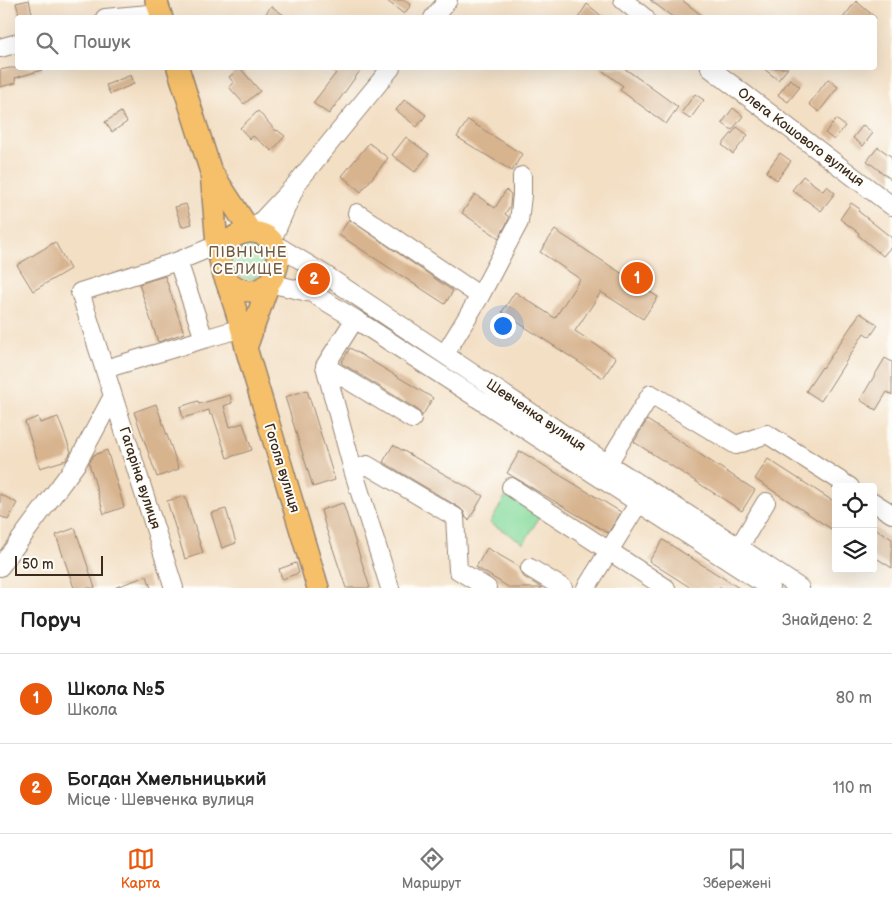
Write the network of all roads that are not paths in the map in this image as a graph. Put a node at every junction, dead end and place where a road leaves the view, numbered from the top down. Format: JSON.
{"nodes":[{"id":1,"x":448,"y":0,"type":"edge"},
{"id":2,"x":623,"y":0,"type":"edge"},
{"id":3,"x":159,"y":10,"type":"edge"},
{"id":4,"x":125,"y":15,"type":"edge"},
{"id":5,"x":436,"y":15,"type":"edge"},
{"id":6,"x":641,"y":15,"type":"edge"},
{"id":7,"x":15,"y":43,"type":"edge"},
{"id":8,"x":0,"y":48,"type":"edge"},
{"id":9,"x":179,"y":70,"type":"edge"},
{"id":10,"x":389,"y":70,"type":"edge"},
{"id":11,"x":713,"y":70,"type":"edge"},
{"id":12,"x":212,"y":172,"type":"junction"},
{"id":13,"x":522,"y":176,"type":"dead end"},
{"id":14,"x":297,"y":183,"type":"junction"},
{"id":15,"x":892,"y":206,"type":"edge"},
{"id":16,"x":357,"y":213,"type":"dead end"},
{"id":17,"x":251,"y":232,"type":"junction"},
{"id":18,"x":271,"y":242,"type":"junction"},
{"id":19,"x":178,"y":260,"type":"junction"},
{"id":20,"x":221,"y":262,"type":"junction"},
{"id":21,"x":269,"y":283,"type":"junction"},
{"id":22,"x":480,"y":296,"type":"junction"},
{"id":23,"x":354,"y":320,"type":"junction"},
{"id":24,"x":244,"y":338,"type":"junction"},
{"id":25,"x":204,"y":339,"type":"junction"},
{"id":26,"x":444,"y":354,"type":"junction"},
{"id":27,"x":325,"y":366,"type":"junction"},
{"id":28,"x":105,"y":369,"type":"junction"},
{"id":29,"x":113,"y":396,"type":"junction"},
{"id":30,"x":412,"y":419,"type":"dead end"},
{"id":31,"x":608,"y":464,"type":"junction"},
{"id":32,"x":353,"y":470,"type":"junction"},
{"id":33,"x":844,"y":483,"type":"edge"},
{"id":34,"x":511,"y":487,"type":"dead end"},
{"id":35,"x":645,"y":502,"type":"junction"},
{"id":36,"x":766,"y":502,"type":"dead end"},
{"id":37,"x":877,"y":505,"type":"edge"},
{"id":38,"x":892,"y":514,"type":"edge"},
{"id":39,"x":739,"y":547,"type":"junction"},
{"id":40,"x":608,"y":551,"type":"junction"},
{"id":41,"x":0,"y":567,"type":"edge"},
{"id":42,"x":530,"y":568,"type":"dead end"},
{"id":43,"x":174,"y":588,"type":"edge"},
{"id":44,"x":318,"y":588,"type":"edge"},
{"id":45,"x":390,"y":588,"type":"edge"},
{"id":46,"x":487,"y":588,"type":"edge"},
{"id":47,"x":563,"y":588,"type":"edge"},
{"id":48,"x":586,"y":588,"type":"edge"},
{"id":49,"x":666,"y":588,"type":"edge"},
{"id":50,"x":770,"y":588,"type":"edge"},
{"id":51,"x":800,"y":588,"type":"edge"}],
"edges":[{"from":1,"to":5,"type":"street"},
{"from":2,"to":6,"type":"street"},
{"from":3,"to":4,"type":"street"},
{"from":7,"to":8,"type":"street"},
{"from":9,"to":12,"type":"main road","name":"Гоголя вулиця"},
{"from":10,"to":14,"type":"street"},
{"from":11,"to":15,"type":"street","name":"Олега Кошового вулиця"},
{"from":12,"to":17,"type":"main road","name":"Гоголя вулиця"},
{"from":12,"to":20,"type":"main road","name":"Гоголя вулиця"},
{"from":13,"to":22,"type":"street"},
{"from":14,"to":17,"type":"street"},
{"from":14,"to":18,"type":"street"},
{"from":16,"to":22,"type":"street"},
{"from":17,"to":18,"type":"main road"},
{"from":17,"to":20,"type":"main road"},
{"from":18,"to":21,"type":"main road"},
{"from":18,"to":26,"type":"street","name":"Шевченка вулиця"},
{"from":19,"to":20,"type":"street"},
{"from":19,"to":25,"type":"street"},
{"from":19,"to":28,"type":"street","name":"Гагаріна вулиця"},
{"from":20,"to":21,"type":"main road"},
{"from":20,"to":24,"type":"main road","name":"Гоголя вулиця"},
{"from":21,"to":23,"type":"street","name":"Шевченка вулиця"},
{"from":21,"to":24,"type":"main road"},
{"from":22,"to":26,"type":"street"},
{"from":23,"to":27,"type":"street"},
{"from":23,"to":35,"type":"street","name":"Шевченка вулиця"},
{"from":24,"to":25,"type":"street"},
{"from":24,"to":44,"type":"main road","name":"Гоголя вулиця"},
{"from":25,"to":28,"type":"street"},
{"from":26,"to":31,"type":"street","name":"Шевченка вулиця"},
{"from":27,"to":30,"type":"street"},
{"from":27,"to":32,"type":"street"},
{"from":28,"to":29,"type":"street","name":"Гагаріна вулиця"},
{"from":29,"to":41,"type":"street"},
{"from":29,"to":43,"type":"street","name":"Гагаріна вулиця"},
{"from":31,"to":33,"type":"street"},
{"from":31,"to":35,"type":"street","name":"Шевченка вулиця"},
{"from":32,"to":45,"type":"street"},
{"from":32,"to":46,"type":"street"},
{"from":34,"to":40,"type":"street"},
{"from":35,"to":39,"type":"street","name":"Шевченка вулиця"},
{"from":35,"to":40,"type":"street"},
{"from":35,"to":50,"type":"street","name":"Шевченка вулиця"},
{"from":36,"to":39,"type":"street"},
{"from":37,"to":38,"type":"street"},
{"from":39,"to":51,"type":"street","name":"Шевченка вулиця"},
{"from":40,"to":48,"type":"street"},
{"from":40,"to":49,"type":"street"},
{"from":42,"to":47,"type":"street"}]}
